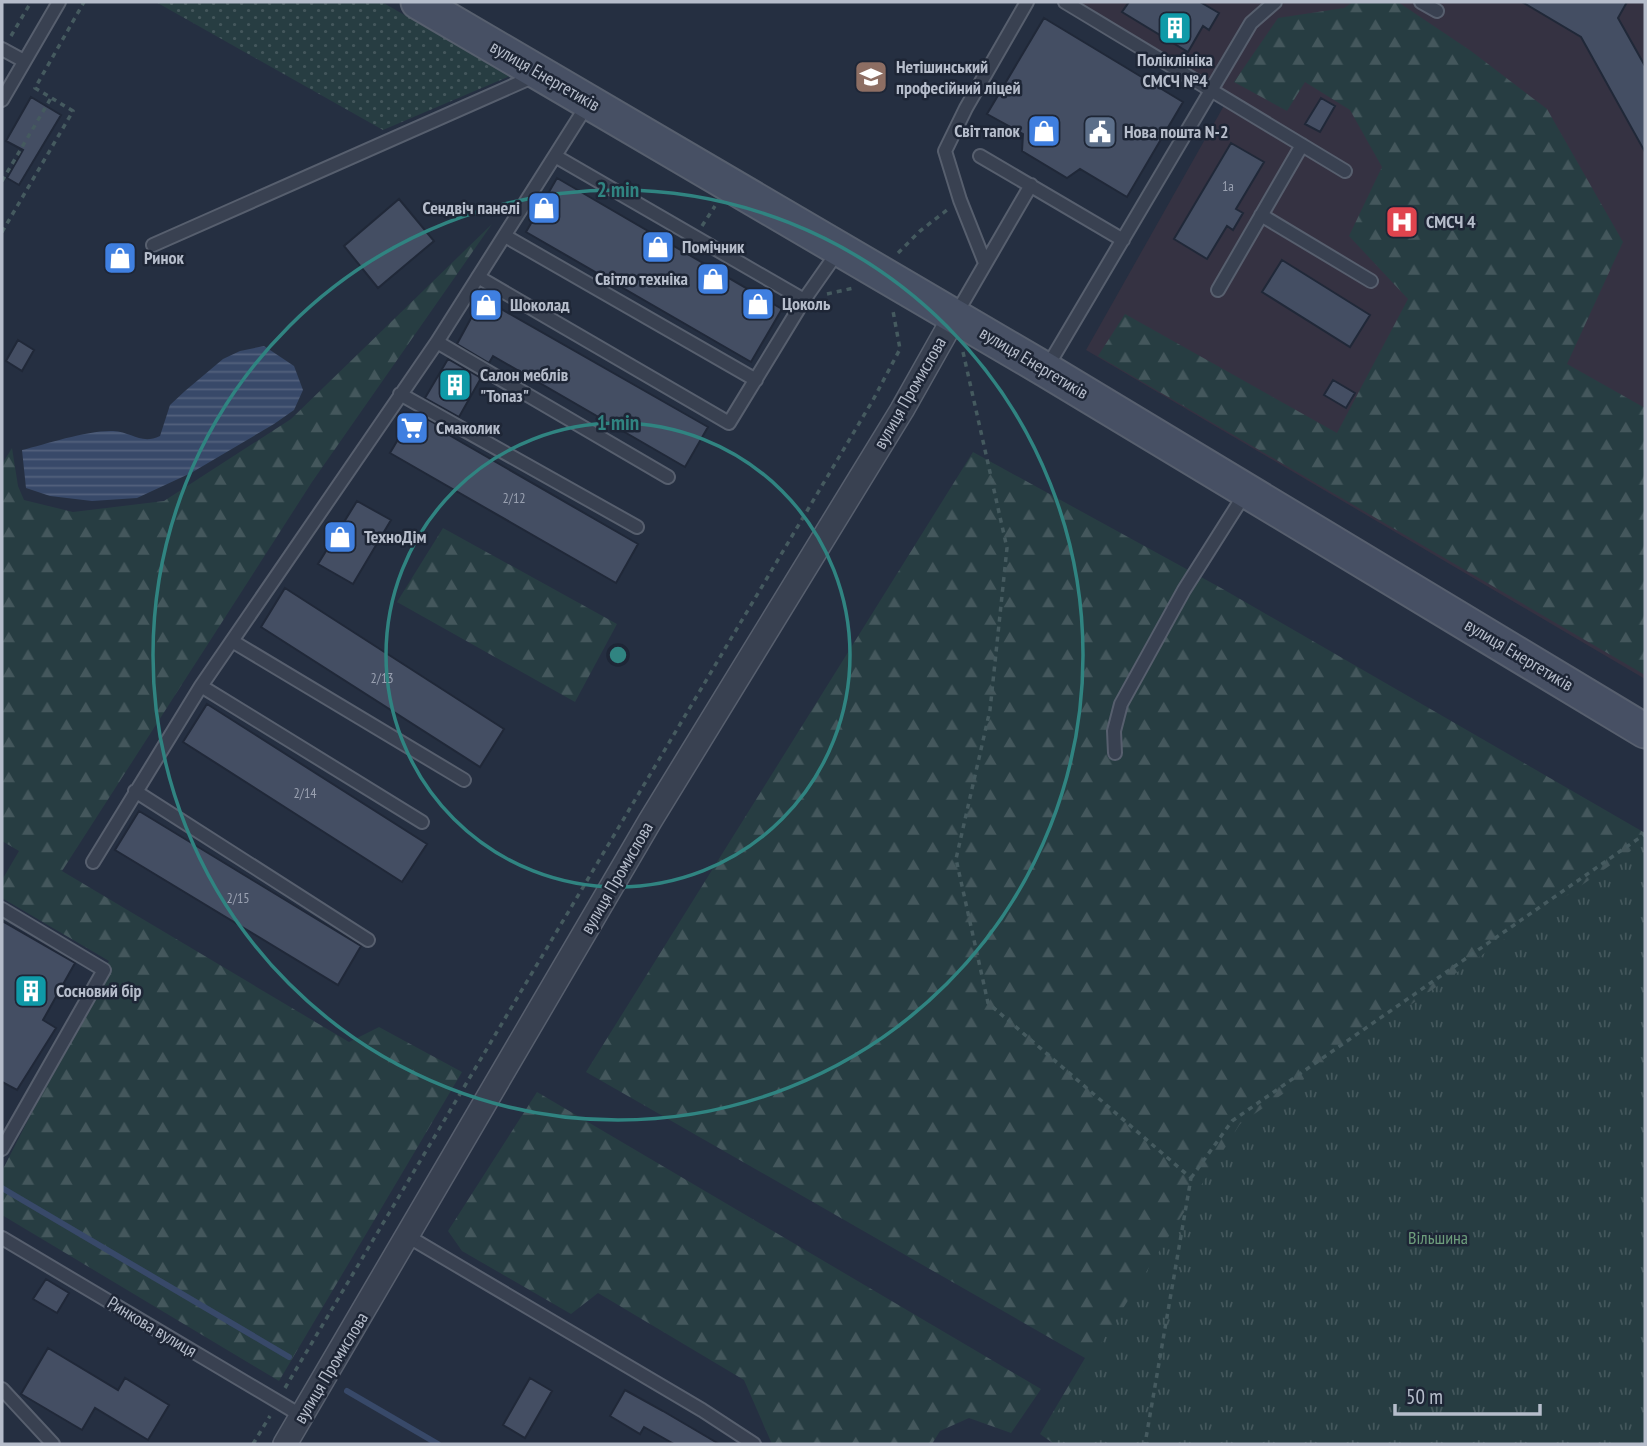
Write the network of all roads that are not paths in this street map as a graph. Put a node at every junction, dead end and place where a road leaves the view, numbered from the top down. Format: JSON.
{"nodes":[{"id":1,"x":59,"y":2,"type":"edge"},
{"id":2,"x":418,"y":2,"type":"edge"},
{"id":3,"x":1027,"y":2,"type":"edge"},
{"id":4,"x":1065,"y":2,"type":"edge"},
{"id":5,"x":1275,"y":2,"type":"edge"},
{"id":6,"x":1421,"y":2,"type":"edge"},
{"id":7,"x":1437,"y":11,"type":"dead end"},
{"id":8,"x":2,"y":49,"type":"edge"},
{"id":9,"x":24,"y":61,"type":"junction"},
{"id":10,"x":540,"y":73,"type":"junction"},
{"id":11,"x":1211,"y":92,"type":"junction"},
{"id":12,"x":2,"y":100,"type":"edge"},
{"id":13,"x":589,"y":102,"type":"junction"},
{"id":14,"x":1302,"y":145,"type":"junction"},
{"id":15,"x":555,"y":156,"type":"junction"},
{"id":16,"x":980,"y":156,"type":"dead end"},
{"id":17,"x":1345,"y":171,"type":"dead end"},
{"id":18,"x":1031,"y":185,"type":"junction"},
{"id":19,"x":1261,"y":215,"type":"junction"},
{"id":20,"x":505,"y":236,"type":"junction"},
{"id":21,"x":1122,"y":240,"type":"junction"},
{"id":22,"x":153,"y":244,"type":"dead end"},
{"id":23,"x":839,"y":250,"type":"junction"},
{"id":24,"x":985,"y":263,"type":"junction"},
{"id":25,"x":478,"y":277,"type":"junction"},
{"id":26,"x":1371,"y":281,"type":"dead end"},
{"id":27,"x":1218,"y":290,"type":"dead end"},
{"id":28,"x":804,"y":300,"type":"junction"},
{"id":29,"x":955,"y":316,"type":"junction"},
{"id":30,"x":437,"y":342,"type":"junction"},
{"id":31,"x":1046,"y":370,"type":"junction"},
{"id":32,"x":756,"y":380,"type":"junction"},
{"id":33,"x":400,"y":394,"type":"junction"},
{"id":34,"x":668,"y":477,"type":"dead end"},
{"id":35,"x":1246,"y":491,"type":"junction"},
{"id":36,"x":637,"y":527,"type":"dead end"},
{"id":37,"x":232,"y":641,"type":"junction"},
{"id":38,"x":201,"y":686,"type":"junction"},
{"id":39,"x":1645,"y":731,"type":"edge"},
{"id":40,"x":1115,"y":752,"type":"dead end"},
{"id":41,"x":464,"y":780,"type":"dead end"},
{"id":42,"x":135,"y":791,"type":"junction"},
{"id":43,"x":422,"y":822,"type":"dead end"},
{"id":44,"x":93,"y":862,"type":"dead end"},
{"id":45,"x":2,"y":909,"type":"edge"},
{"id":46,"x":368,"y":940,"type":"dead end"},
{"id":47,"x":2,"y":1149,"type":"edge"},
{"id":48,"x":409,"y":1237,"type":"junction"},
{"id":49,"x":2,"y":1238,"type":"edge"},
{"id":50,"x":2,"y":1389,"type":"edge"},
{"id":51,"x":302,"y":1416,"type":"junction"},
{"id":52,"x":53,"y":1444,"type":"edge"},
{"id":53,"x":285,"y":1444,"type":"edge"},
{"id":54,"x":754,"y":1444,"type":"edge"}],
"edges":[{"from":1,"to":9,"type":"lane"},
{"from":2,"to":10,"type":"main road","name":"вулиця Енергетиків"},
{"from":3,"to":24,"type":"lane"},
{"from":4,"to":11,"type":"lane"},
{"from":5,"to":11,"type":"lane"},
{"from":6,"to":7,"type":"lane"},
{"from":8,"to":9,"type":"lane"},
{"from":9,"to":12,"type":"lane"},
{"from":10,"to":13,"type":"main road","name":"вулиця Енергетиків"},
{"from":10,"to":22,"type":"lane"},
{"from":11,"to":14,"type":"lane"},
{"from":11,"to":21,"type":"lane"},
{"from":13,"to":15,"type":"lane"},
{"from":13,"to":23,"type":"main road","name":"вулиця Енергетиків"},
{"from":14,"to":17,"type":"lane"},
{"from":14,"to":19,"type":"lane"},
{"from":15,"to":20,"type":"lane"},
{"from":15,"to":28,"type":"lane"},
{"from":16,"to":18,"type":"lane"},
{"from":18,"to":21,"type":"lane"},
{"from":18,"to":24,"type":"lane"},
{"from":19,"to":26,"type":"lane"},
{"from":19,"to":27,"type":"lane"},
{"from":20,"to":25,"type":"lane"},
{"from":20,"to":32,"type":"lane"},
{"from":21,"to":31,"type":"lane"},
{"from":23,"to":28,"type":"lane"},
{"from":23,"to":29,"type":"main road","name":"вулиця Енергетиків"},
{"from":24,"to":29,"type":"lane"},
{"from":25,"to":30,"type":"lane"},
{"from":25,"to":32,"type":"lane"},
{"from":28,"to":32,"type":"lane"},
{"from":29,"to":31,"type":"main road","name":"вулиця Енергетиків"},
{"from":29,"to":48,"type":"street","name":"вулиця Промислова"},
{"from":30,"to":33,"type":"lane"},
{"from":30,"to":34,"type":"lane"},
{"from":31,"to":35,"type":"main road","name":"вулиця Енергетиків"},
{"from":33,"to":36,"type":"lane"},
{"from":33,"to":37,"type":"lane"},
{"from":35,"to":39,"type":"main road","name":"вулиця Енергетиків"},
{"from":35,"to":40,"type":"lane"},
{"from":37,"to":38,"type":"lane"},
{"from":37,"to":41,"type":"lane"},
{"from":38,"to":42,"type":"lane"},
{"from":38,"to":43,"type":"lane"},
{"from":42,"to":44,"type":"lane"},
{"from":42,"to":46,"type":"lane"},
{"from":45,"to":47,"type":"lane"},
{"from":48,"to":51,"type":"street","name":"вулиця Промислова"},
{"from":48,"to":54,"type":"lane"},
{"from":49,"to":51,"type":"lane","name":"Ринкова вулиця"},
{"from":50,"to":52,"type":"lane"},
{"from":51,"to":53,"type":"street","name":"вулиця Промислова"}]}
